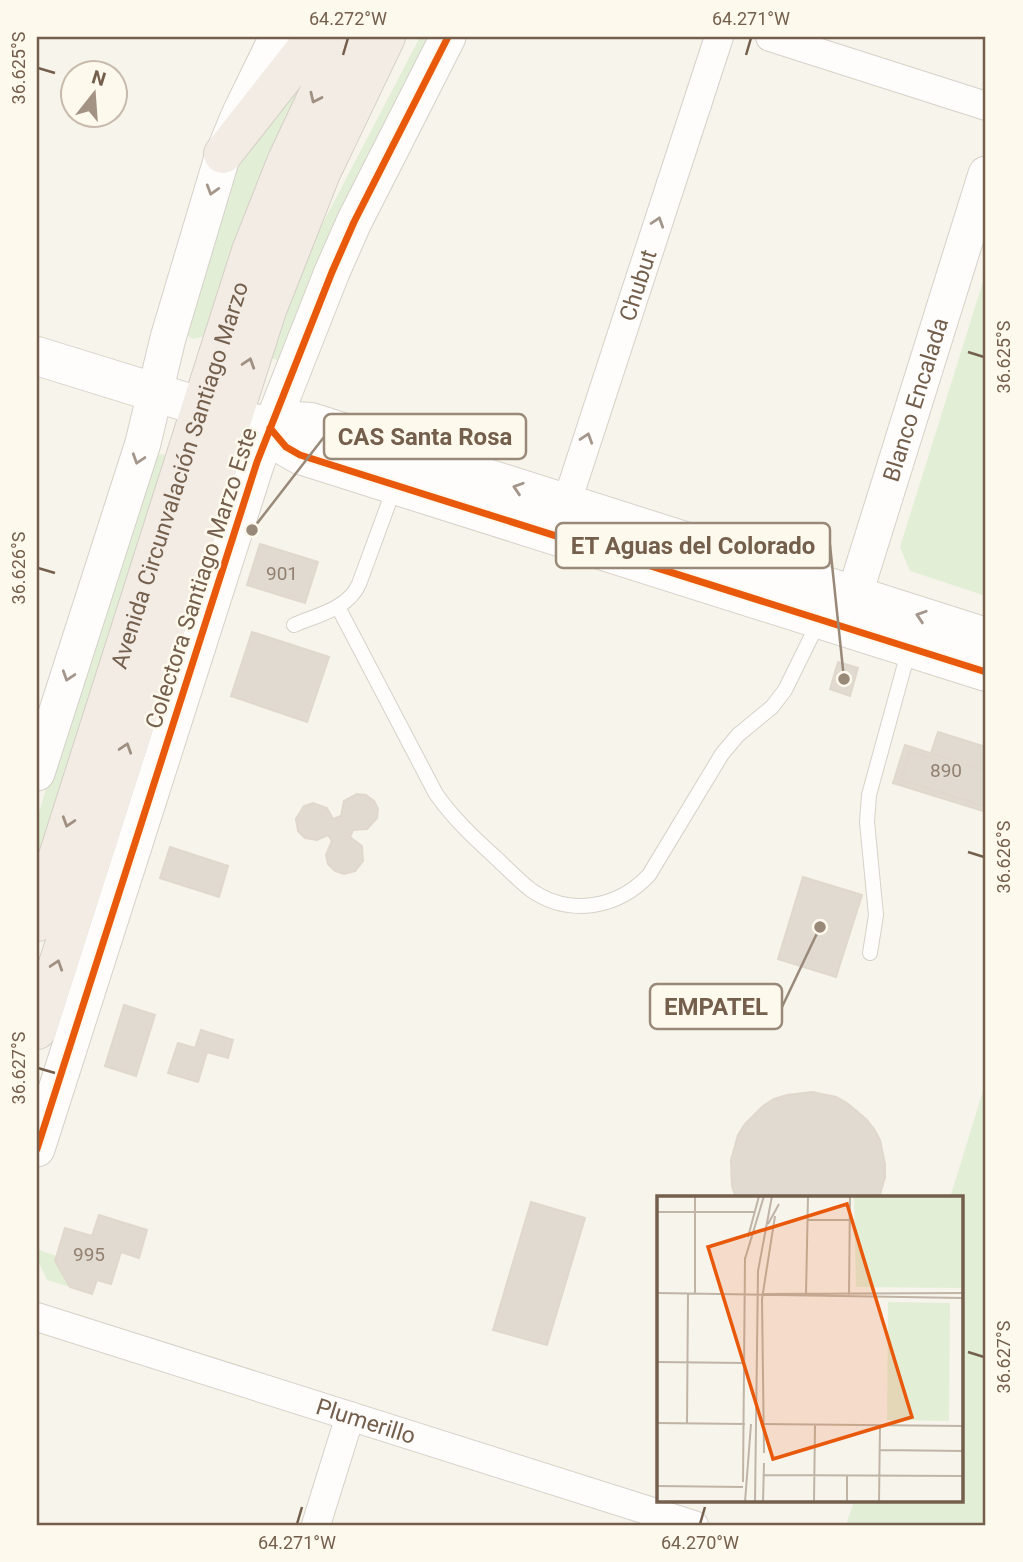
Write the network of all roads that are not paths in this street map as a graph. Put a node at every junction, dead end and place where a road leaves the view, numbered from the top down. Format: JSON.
{"nodes":[{"id":1,"x":276,"y":37,"type":"edge"},
{"id":2,"x":315,"y":37,"type":"edge"},
{"id":3,"x":345,"y":37,"type":"edge"},
{"id":4,"x":386,"y":37,"type":"edge"},
{"id":5,"x":411,"y":37,"type":"edge"},
{"id":6,"x":448,"y":37,"type":"edge"},
{"id":7,"x":719,"y":37,"type":"edge"},
{"id":8,"x":770,"y":37,"type":"edge"},
{"id":9,"x":986,"y":106,"type":"edge"},
{"id":10,"x":223,"y":154,"type":"junction"},
{"id":11,"x":986,"y":174,"type":"edge"},
{"id":12,"x":267,"y":310,"type":"junction"},
{"id":13,"x":37,"y":356,"type":"edge"},
{"id":14,"x":156,"y":393,"type":"junction"},
{"id":15,"x":216,"y":412,"type":"junction"},
{"id":16,"x":270,"y":428,"type":"junction"},
{"id":17,"x":395,"y":485,"type":"junction"},
{"id":18,"x":561,"y":519,"type":"junction"},
{"id":19,"x":338,"y":607,"type":"junction"},
{"id":20,"x":839,"y":614,"type":"junction"},
{"id":21,"x":294,"y":625,"type":"dead end"},
{"id":22,"x":986,"y":637,"type":"edge"},
{"id":23,"x":909,"y":648,"type":"junction"},
{"id":24,"x":986,"y":672,"type":"edge"},
{"id":25,"x":37,"y":773,"type":"edge"},
{"id":26,"x":37,"y":922,"type":"edge"},
{"id":27,"x":870,"y":953,"type":"dead end"},
{"id":28,"x":37,"y":1030,"type":"edge"},
{"id":29,"x":37,"y":1149,"type":"edge"},
{"id":30,"x":37,"y":1317,"type":"edge"},
{"id":31,"x":350,"y":1416,"type":"junction"},
{"id":32,"x":316,"y":1525,"type":"edge"},
{"id":33,"x":694,"y":1525,"type":"edge"}],
"edges":[{"from":1,"to":10,"type":"street"},
{"from":2,"to":10,"type":"highway"},
{"from":3,"to":15,"type":"highway","name":"Avenida Circunvalación Santiago Marzo","one_way":true},
{"from":4,"to":12,"type":"highway","name":"Avenida Circunvalación Santiago Marzo"},
{"from":5,"to":12,"type":"highway"},
{"from":6,"to":16,"type":"street","name":"Colectora Santiago Marzo Este"},
{"from":18,"to":7,"type":"street","name":"Chubut","one_way":true},
{"from":8,"to":9,"type":"street"},
{"from":10,"to":14,"type":"street","one_way":true},
{"from":11,"to":20,"type":"street","name":"Blanco Encalada"},
{"from":15,"to":12,"type":"highway","name":"Avenida Circunvalación Santiago Marzo","one_way":true},
{"from":13,"to":14,"type":"main road"},
{"from":14,"to":15,"type":"main road"},
{"from":14,"to":25,"type":"street","one_way":true},
{"from":15,"to":16,"type":"main road"},
{"from":15,"to":26,"type":"highway","name":"Avenida Circunvalación Santiago Marzo","one_way":true},
{"from":28,"to":15,"type":"highway","name":"Avenida Circunvalación Santiago Marzo","one_way":true},
{"from":16,"to":17,"type":"main road"},
{"from":18,"to":16,"type":"main road","one_way":true},
{"from":16,"to":29,"type":"street","name":"Colectora Santiago Marzo Este"},
{"from":17,"to":18,"type":"main road"},
{"from":17,"to":19,"type":"lane"},
{"from":18,"to":20,"type":"main road"},
{"from":19,"to":20,"type":"lane"},
{"from":19,"to":21,"type":"lane"},
{"from":22,"to":20,"type":"main road","one_way":true},
{"from":20,"to":23,"type":"main road"},
{"from":23,"to":24,"type":"main road"},
{"from":23,"to":27,"type":"lane"},
{"from":30,"to":31,"type":"street","name":"Plumerillo"},
{"from":31,"to":32,"type":"street"},
{"from":31,"to":33,"type":"street","name":"Plumerillo"}]}
